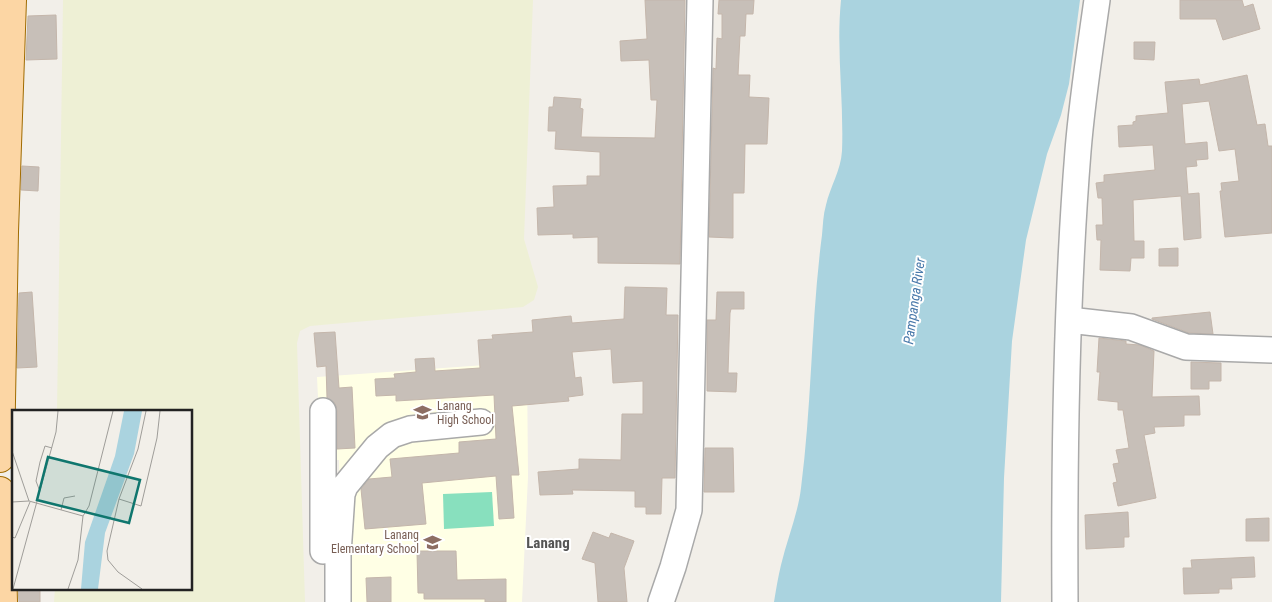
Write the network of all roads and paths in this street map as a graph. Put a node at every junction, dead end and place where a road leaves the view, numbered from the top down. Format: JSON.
{"nodes":[{"id":1,"x":12,"y":0,"type":"edge"},
{"id":2,"x":700,"y":0,"type":"edge"},
{"id":3,"x":1097,"y":0,"type":"edge"},
{"id":4,"x":1068,"y":320,"type":"junction"},
{"id":5,"x":1272,"y":350,"type":"edge"},
{"id":6,"x":323,"y":411,"type":"dead end"},
{"id":7,"x":481,"y":422,"type":"dead end"},
{"id":8,"x":0,"y":458,"type":"edge"},
{"id":9,"x":0,"y":491,"type":"edge"},
{"id":10,"x":3,"y":602,"type":"edge"},
{"id":11,"x":323,"y":602,"type":"edge"},
{"id":12,"x":338,"y":602,"type":"edge"},
{"id":13,"x":661,"y":602,"type":"edge"},
{"id":14,"x":1065,"y":602,"type":"edge"}],
"edges":[{"from":1,"to":8,"type":"main road"},
{"from":2,"to":13,"type":"street"},
{"from":3,"to":4,"type":"street"},
{"from":4,"to":5,"type":"street"},
{"from":4,"to":14,"type":"street"},
{"from":6,"to":11,"type":"street"},
{"from":7,"to":12,"type":"street"},
{"from":9,"to":10,"type":"main road"}]}
